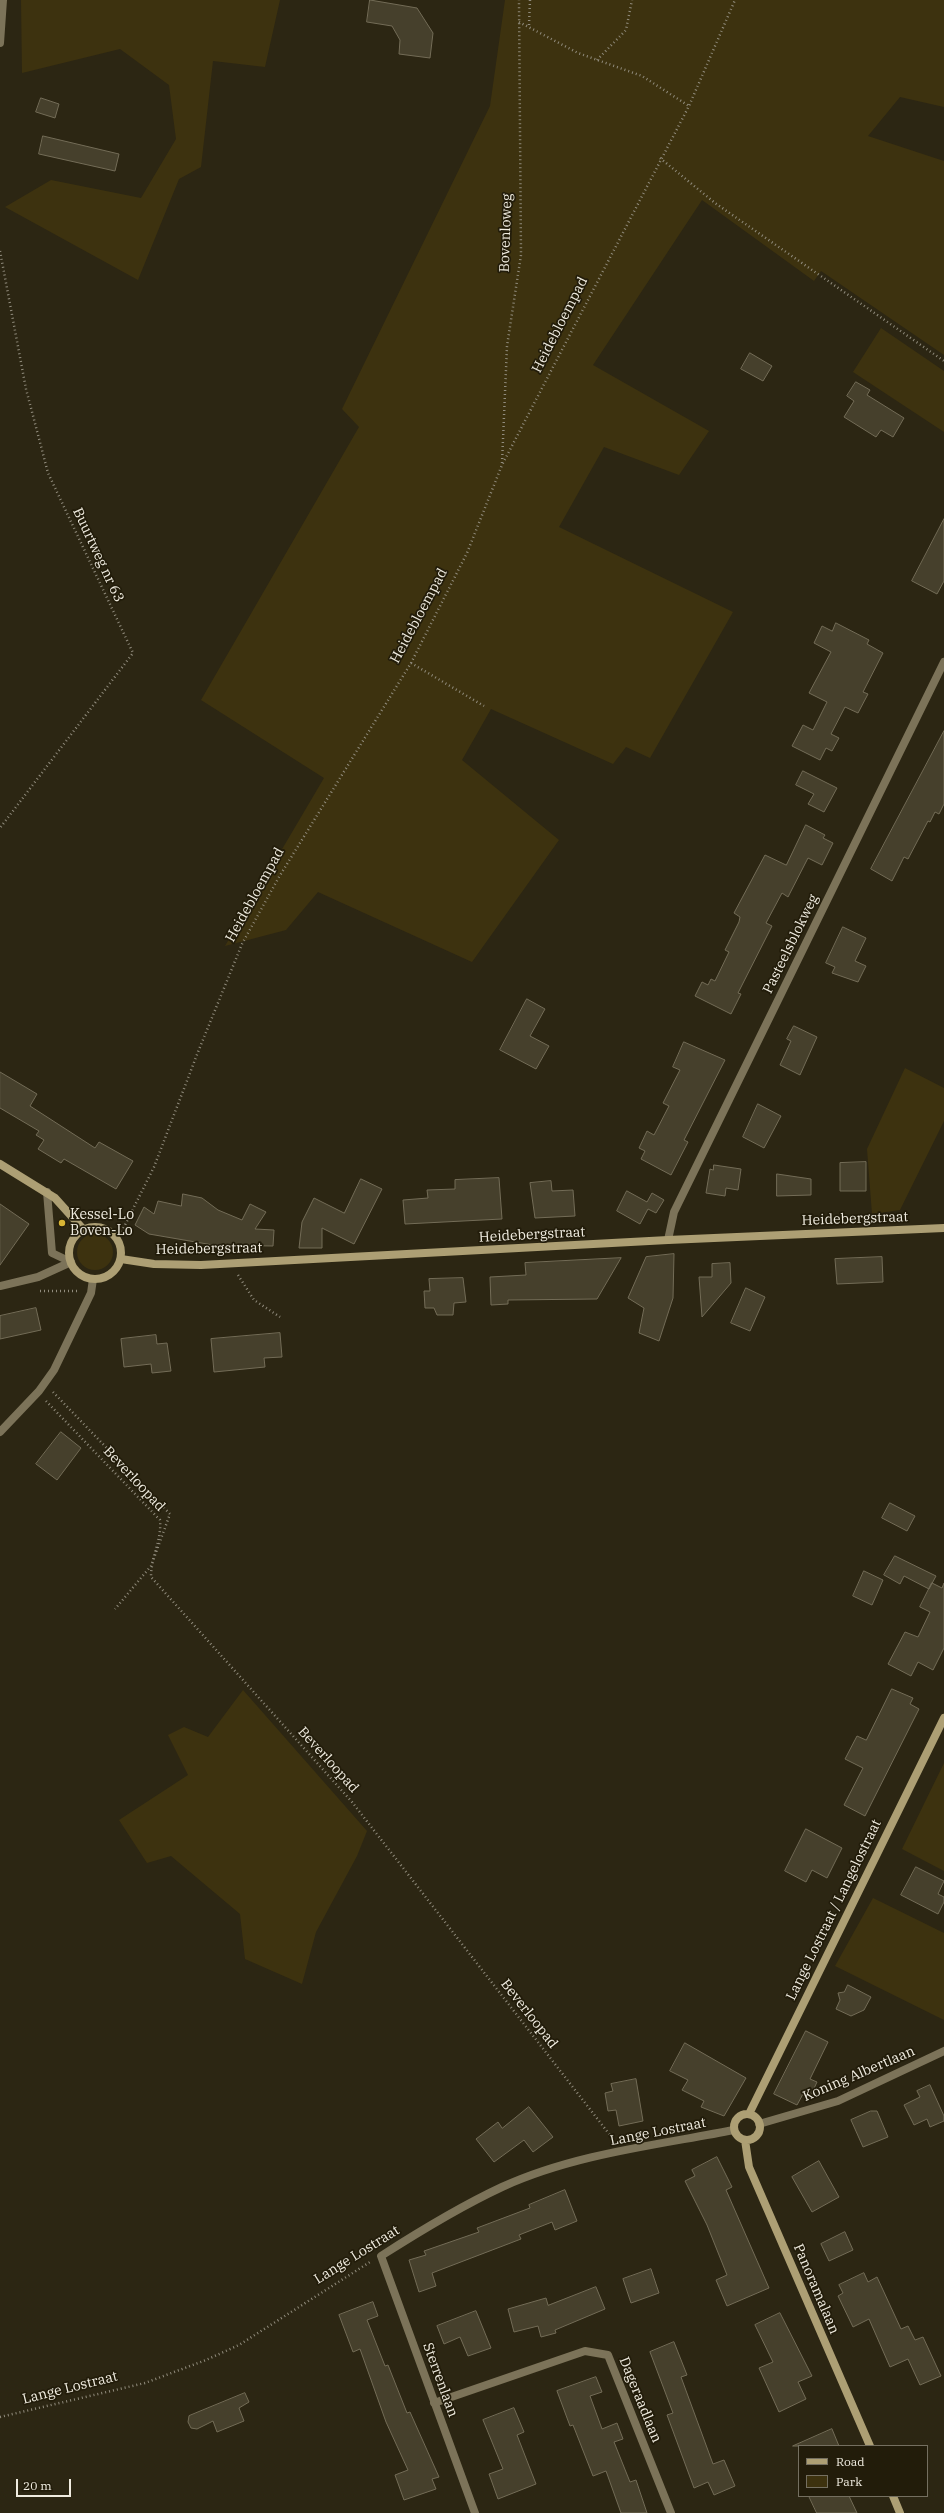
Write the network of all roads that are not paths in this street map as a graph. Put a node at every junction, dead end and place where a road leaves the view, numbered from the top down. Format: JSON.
{"nodes":[{"id":1,"x":3,"y":0,"type":"edge"},
{"id":2,"x":0,"y":44,"type":"edge"},
{"id":3,"x":944,"y":662,"type":"edge"},
{"id":4,"x":0,"y":1164,"type":"edge"},
{"id":5,"x":47,"y":1192,"type":"junction"},
{"id":6,"x":944,"y":1228,"type":"edge"},
{"id":7,"x":83,"y":1229,"type":"junction"},
{"id":8,"x":668,"y":1240,"type":"junction"},
{"id":9,"x":121,"y":1259,"type":"junction"},
{"id":10,"x":71,"y":1262,"type":"junction"},
{"id":11,"x":93,"y":1279,"type":"junction"},
{"id":12,"x":0,"y":1286,"type":"edge"},
{"id":13,"x":0,"y":1432,"type":"edge"},
{"id":14,"x":944,"y":1718,"type":"edge"},
{"id":15,"x":944,"y":2051,"type":"edge"},
{"id":16,"x":749,"y":2114,"type":"junction"},
{"id":17,"x":759,"y":2124,"type":"junction"},
{"id":18,"x":734,"y":2130,"type":"junction"},
{"id":19,"x":745,"y":2140,"type":"junction"},
{"id":20,"x":381,"y":2256,"type":"joint"},
{"id":21,"x":434,"y":2403,"type":"junction"},
{"id":22,"x":870,"y":2445,"type":"edge"},
{"id":23,"x":893,"y":2497,"type":"edge"},
{"id":24,"x":475,"y":2513,"type":"edge"},
{"id":25,"x":671,"y":2513,"type":"edge"},
{"id":26,"x":900,"y":2513,"type":"edge"}],
"edges":[{"from":1,"to":2,"type":"street"},
{"from":3,"to":8,"type":"street","name":"Pasteelsblokweg"},
{"from":4,"to":5,"type":"street"},
{"from":5,"to":7,"type":"street"},
{"from":5,"to":10,"type":"street"},
{"from":6,"to":8,"type":"street","name":"Heidebergstraat"},
{"from":7,"to":9,"type":"street"},
{"from":7,"to":10,"type":"street"},
{"from":8,"to":9,"type":"street","name":"Heidebergstraat"},
{"from":9,"to":11,"type":"street"},
{"from":10,"to":11,"type":"street"},
{"from":10,"to":12,"type":"street"},
{"from":11,"to":13,"type":"street"},
{"from":14,"to":16,"type":"street","name":"Lange Lostraat / Langelostraat"},
{"from":15,"to":17,"type":"street","name":"Koning Albertlaan"},
{"from":16,"to":17,"type":"street"},
{"from":16,"to":18,"type":"street"},
{"from":17,"to":19,"type":"street"},
{"from":18,"to":19,"type":"street"},
{"from":18,"to":20,"type":"street","name":"Lange Lostraat"},
{"from":19,"to":22,"type":"street","name":"Panoramalaan"},
{"from":20,"to":21,"type":"street","name":"Sterrenlaan"},
{"from":21,"to":24,"type":"street","name":"Sterrenlaan"},
{"from":21,"to":25,"type":"street","name":"Dageraadlaan"},
{"from":23,"to":26,"type":"street"}]}
